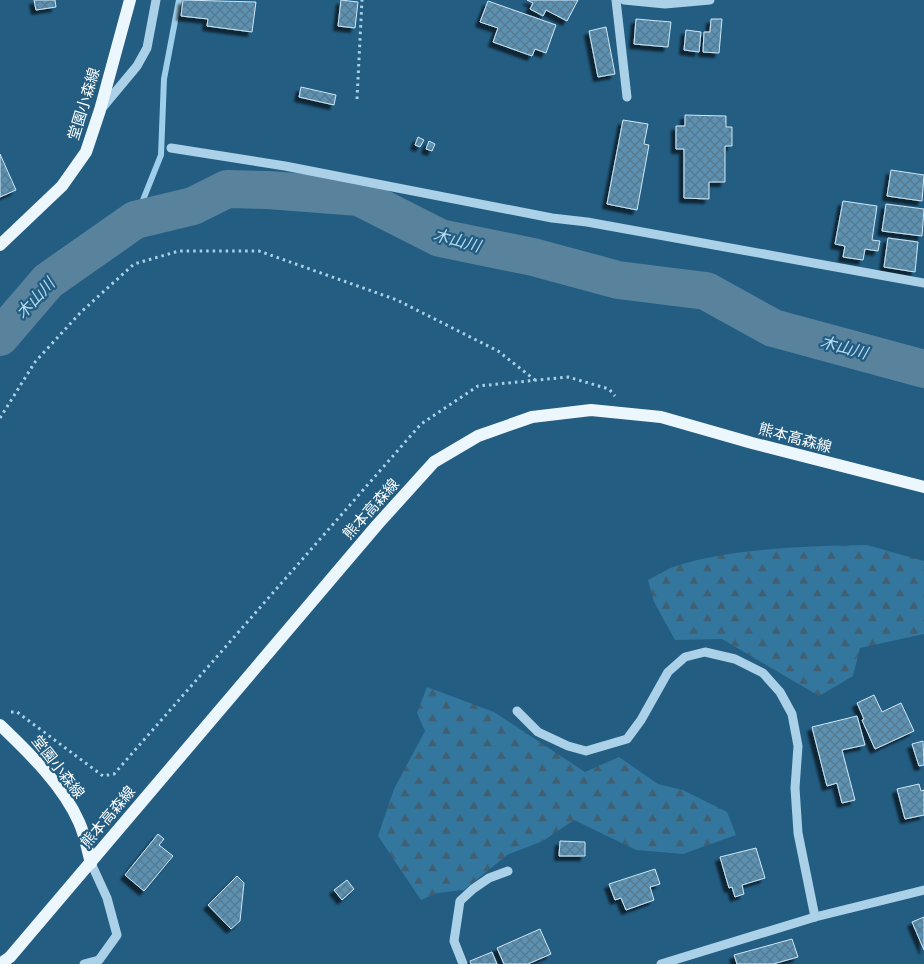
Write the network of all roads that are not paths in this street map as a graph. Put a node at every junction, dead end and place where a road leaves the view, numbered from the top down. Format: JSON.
{"nodes":[{"id":1,"x":130,"y":0,"type":"edge"},
{"id":2,"x":156,"y":0,"type":"edge"},
{"id":3,"x":616,"y":0,"type":"edge"},
{"id":4,"x":624,"y":0,"type":"edge"},
{"id":5,"x":710,"y":0,"type":"edge"},
{"id":6,"x":627,"y":98,"type":"dead end"},
{"id":7,"x":100,"y":110,"type":"junction"},
{"id":8,"x":171,"y":148,"type":"dead end"},
{"id":9,"x":0,"y":245,"type":"edge"},
{"id":10,"x":924,"y":283,"type":"edge"},
{"id":11,"x":924,"y":487,"type":"edge"},
{"id":12,"x":517,"y":711,"type":"dead end"},
{"id":13,"x":0,"y":725,"type":"edge"},
{"id":14,"x":90,"y":863,"type":"junction"},
{"id":15,"x":508,"y":871,"type":"dead end"},
{"id":16,"x":924,"y":890,"type":"edge"},
{"id":17,"x":815,"y":918,"type":"junction"},
{"id":18,"x":0,"y":964,"type":"edge"},
{"id":19,"x":84,"y":964,"type":"edge"},
{"id":20,"x":463,"y":964,"type":"edge"},
{"id":21,"x":661,"y":964,"type":"edge"}],
"edges":[{"from":1,"to":7,"type":"main road","name":"堂園小森線"},
{"from":2,"to":7,"type":"street"},
{"from":3,"to":6,"type":"street"},
{"from":4,"to":5,"type":"street"},
{"from":7,"to":9,"type":"main road","name":"堂園小森線"},
{"from":8,"to":10,"type":"street"},
{"from":11,"to":14,"type":"main road","name":"熊本高森線"},
{"from":12,"to":17,"type":"street"},
{"from":13,"to":14,"type":"main road","name":"堂園小森線"},
{"from":14,"to":18,"type":"main road","name":"熊本高森線"},
{"from":14,"to":19,"type":"street"},
{"from":15,"to":20,"type":"street"},
{"from":16,"to":17,"type":"street"},
{"from":17,"to":21,"type":"street"}]}
